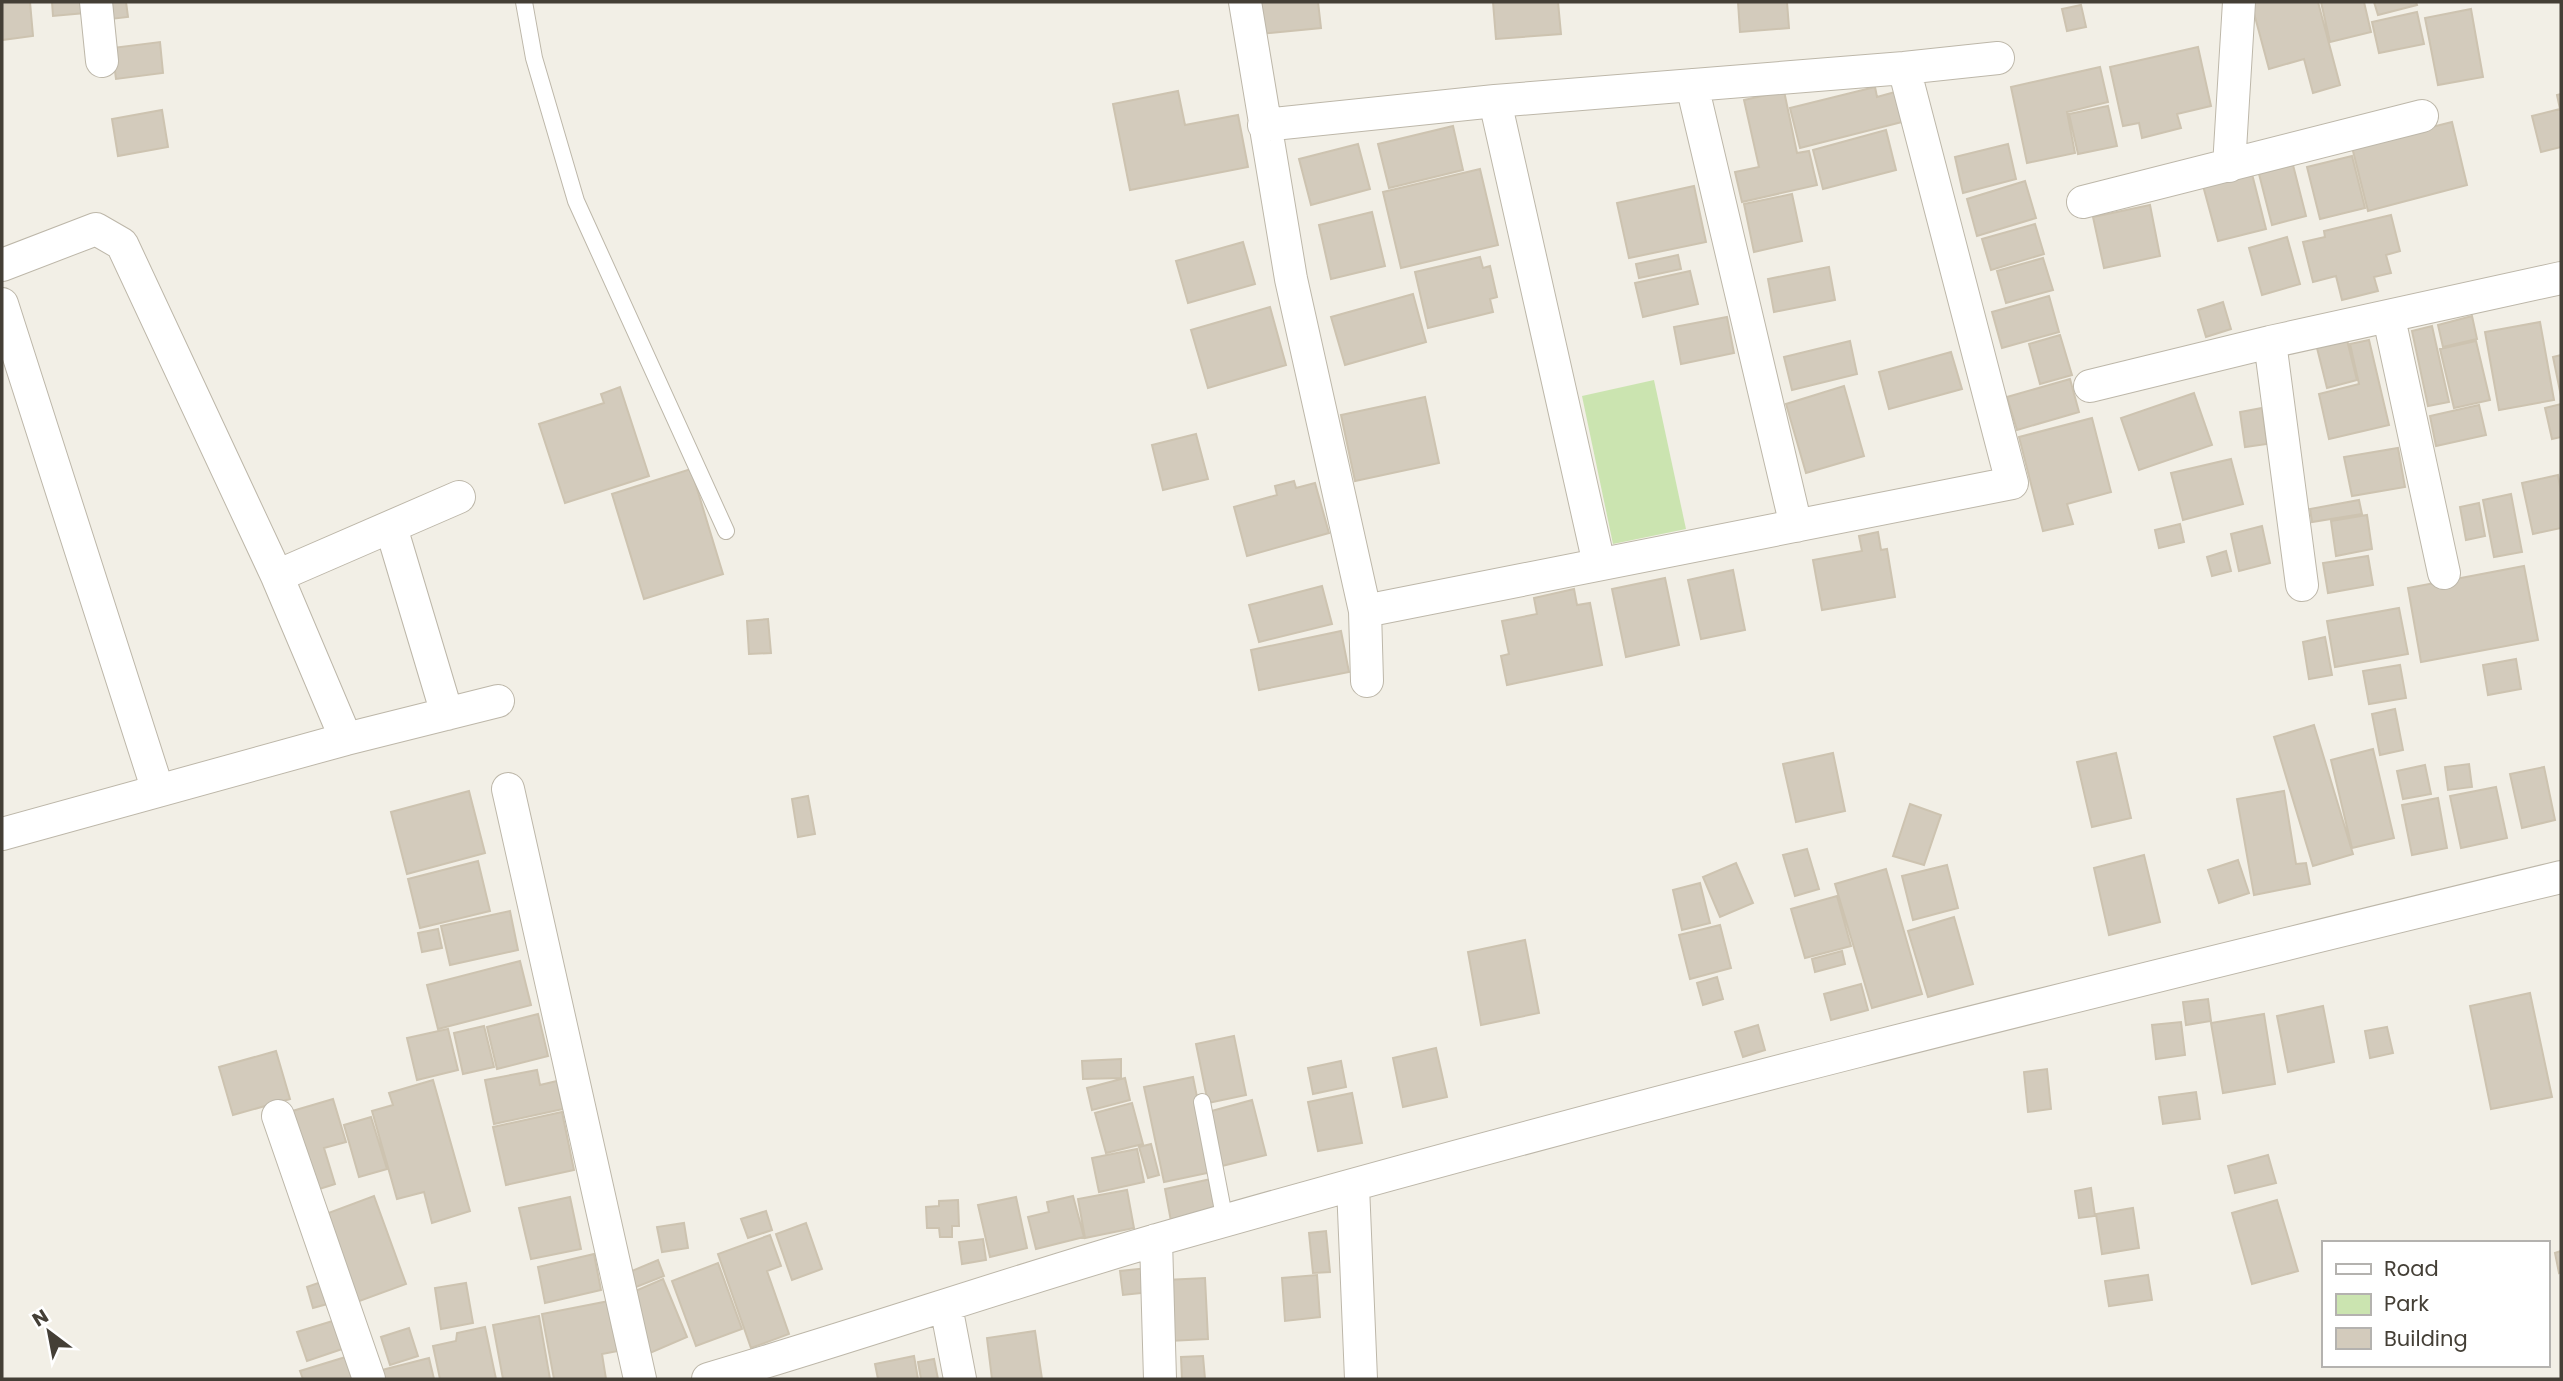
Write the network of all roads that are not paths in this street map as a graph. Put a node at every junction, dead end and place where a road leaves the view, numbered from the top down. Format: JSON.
{"nodes":[{"id":1,"x":96,"y":2,"type":"edge"},
{"id":2,"x":524,"y":2,"type":"edge"},
{"id":3,"x":1245,"y":2,"type":"edge"},
{"id":4,"x":2239,"y":2,"type":"edge"},
{"id":5,"x":1998,"y":58,"type":"dead end"},
{"id":6,"x":102,"y":61,"type":"dead end"},
{"id":7,"x":1904,"y":68,"type":"junction"},
{"id":8,"x":1692,"y":85,"type":"junction"},
{"id":9,"x":1495,"y":101,"type":"junction"},
{"id":10,"x":2422,"y":116,"type":"dead end"},
{"id":11,"x":1264,"y":125,"type":"junction"},
{"id":12,"x":2229,"y":166,"type":"junction"},
{"id":13,"x":2083,"y":202,"type":"dead end"},
{"id":14,"x":2,"y":265,"type":"edge"},
{"id":15,"x":2561,"y":278,"type":"edge"},
{"id":16,"x":2,"y":304,"type":"edge"},
{"id":17,"x":2389,"y":318,"type":"junction"},
{"id":18,"x":2270,"y":342,"type":"junction"},
{"id":19,"x":2090,"y":386,"type":"dead end"},
{"id":20,"x":459,"y":497,"type":"dead end"},
{"id":21,"x":1796,"y":526,"type":"junction"},
{"id":22,"x":391,"y":527,"type":"junction"},
{"id":23,"x":726,"y":531,"type":"dead end"},
{"id":24,"x":1599,"y":564,"type":"junction"},
{"id":25,"x":2444,"y":573,"type":"dead end"},
{"id":26,"x":277,"y":576,"type":"junction"},
{"id":27,"x":2302,"y":585,"type":"dead end"},
{"id":28,"x":1365,"y":611,"type":"junction"},
{"id":29,"x":1367,"y":681,"type":"dead end"},
{"id":30,"x":498,"y":701,"type":"dead end"},
{"id":31,"x":447,"y":714,"type":"junction"},
{"id":32,"x":346,"y":739,"type":"junction"},
{"id":33,"x":508,"y":789,"type":"dead end"},
{"id":34,"x":158,"y":791,"type":"junction"},
{"id":35,"x":2,"y":834,"type":"edge"},
{"id":36,"x":2561,"y":877,"type":"edge"},
{"id":37,"x":1202,"y":1102,"type":"dead end"},
{"id":38,"x":278,"y":1116,"type":"dead end"},
{"id":39,"x":1353,"y":1186,"type":"junction"},
{"id":40,"x":1225,"y":1221,"type":"junction"},
{"id":41,"x":1156,"y":1240,"type":"junction"},
{"id":42,"x":946,"y":1306,"type":"junction"},
{"id":43,"x":762,"y":1371,"type":"edge"},
{"id":44,"x":369,"y":1379,"type":"edge"},
{"id":45,"x":640,"y":1379,"type":"edge"},
{"id":46,"x":708,"y":1379,"type":"edge"},
{"id":47,"x":960,"y":1379,"type":"edge"},
{"id":48,"x":1160,"y":1379,"type":"edge"},
{"id":49,"x":1361,"y":1379,"type":"edge"}],
"edges":[{"from":1,"to":6,"type":"street"},
{"from":2,"to":23,"type":"lane"},
{"from":3,"to":11,"type":"street"},
{"from":4,"to":12,"type":"street"},
{"from":5,"to":7,"type":"street"},
{"from":7,"to":8,"type":"street"},
{"from":7,"to":21,"type":"street"},
{"from":8,"to":9,"type":"street"},
{"from":8,"to":21,"type":"street"},
{"from":9,"to":11,"type":"street"},
{"from":9,"to":24,"type":"street"},
{"from":10,"to":12,"type":"street"},
{"from":11,"to":28,"type":"street"},
{"from":12,"to":13,"type":"street"},
{"from":14,"to":26,"type":"street"},
{"from":15,"to":17,"type":"street"},
{"from":16,"to":34,"type":"street"},
{"from":17,"to":18,"type":"street"},
{"from":17,"to":25,"type":"street"},
{"from":18,"to":19,"type":"street"},
{"from":18,"to":27,"type":"street"},
{"from":20,"to":22,"type":"street"},
{"from":21,"to":24,"type":"street"},
{"from":22,"to":26,"type":"street"},
{"from":22,"to":31,"type":"street"},
{"from":24,"to":28,"type":"street"},
{"from":26,"to":32,"type":"street"},
{"from":28,"to":29,"type":"street"},
{"from":30,"to":31,"type":"street"},
{"from":31,"to":32,"type":"street"},
{"from":32,"to":34,"type":"street"},
{"from":33,"to":45,"type":"street"},
{"from":34,"to":35,"type":"street"},
{"from":36,"to":39,"type":"street"},
{"from":37,"to":40,"type":"lane"},
{"from":38,"to":44,"type":"street"},
{"from":39,"to":40,"type":"street"},
{"from":39,"to":49,"type":"street"},
{"from":40,"to":41,"type":"street"},
{"from":41,"to":42,"type":"street"},
{"from":41,"to":48,"type":"street"},
{"from":42,"to":43,"type":"street"},
{"from":42,"to":47,"type":"street"},
{"from":43,"to":46,"type":"street"}]}
